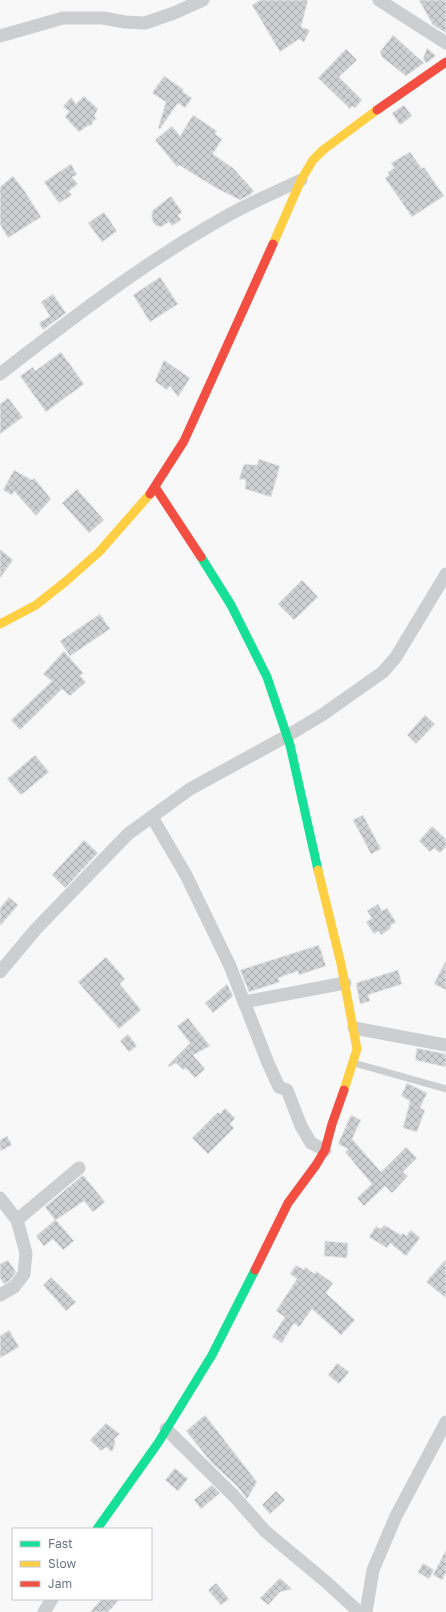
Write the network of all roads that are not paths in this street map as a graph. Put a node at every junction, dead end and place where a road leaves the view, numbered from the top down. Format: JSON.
{"nodes":[{"id":1,"x":203,"y":0,"type":"edge"},
{"id":2,"x":389,"y":2,"type":"edge"},
{"id":3,"x":0,"y":36,"type":"edge"},
{"id":4,"x":446,"y":43,"type":"edge"},
{"id":5,"x":446,"y":62,"type":"edge"},
{"id":6,"x":301,"y":180,"type":"junction"},
{"id":7,"x":0,"y":374,"type":"edge"},
{"id":8,"x":155,"y":487,"type":"junction"},
{"id":9,"x":446,"y":574,"type":"edge"},
{"id":10,"x":0,"y":624,"type":"edge"},
{"id":11,"x":287,"y":736,"type":"junction"},
{"id":12,"x":152,"y":817,"type":"junction"},
{"id":13,"x":0,"y":972,"type":"edge"},
{"id":14,"x":345,"y":983,"type":"junction"},
{"id":15,"x":244,"y":1002,"type":"junction"},
{"id":16,"x":354,"y":1028,"type":"junction"},
{"id":17,"x":446,"y":1046,"type":"edge"},
{"id":18,"x":354,"y":1063,"type":"junction"},
{"id":19,"x":446,"y":1088,"type":"edge"},
{"id":20,"x":325,"y":1150,"type":"junction"},
{"id":21,"x":79,"y":1168,"type":"dead end"},
{"id":22,"x":0,"y":1198,"type":"edge"},
{"id":23,"x":16,"y":1220,"type":"junction"},
{"id":24,"x":0,"y":1295,"type":"edge"},
{"id":25,"x":446,"y":1422,"type":"edge"},
{"id":26,"x":166,"y":1429,"type":"junction"},
{"id":27,"x":97,"y":1528,"type":"edge"},
{"id":28,"x":51,"y":1600,"type":"edge"},
{"id":29,"x":44,"y":1612,"type":"edge"},
{"id":30,"x":360,"y":1612,"type":"edge"},
{"id":31,"x":366,"y":1612,"type":"edge"}],
"edges":[{"from":1,"to":3,"type":"street"},
{"from":2,"to":4,"type":"street"},
{"from":5,"to":6,"type":"street"},
{"from":6,"to":7,"type":"street"},
{"from":6,"to":8,"type":"street"},
{"from":8,"to":10,"type":"street"},
{"from":8,"to":11,"type":"street"},
{"from":9,"to":11,"type":"street"},
{"from":11,"to":12,"type":"street"},
{"from":11,"to":14,"type":"street"},
{"from":12,"to":13,"type":"street"},
{"from":12,"to":15,"type":"street"},
{"from":14,"to":15,"type":"street"},
{"from":14,"to":16,"type":"street"},
{"from":15,"to":20,"type":"street"},
{"from":16,"to":17,"type":"street"},
{"from":16,"to":18,"type":"street"},
{"from":18,"to":19,"type":"lane"},
{"from":18,"to":20,"type":"street"},
{"from":20,"to":26,"type":"street"},
{"from":21,"to":23,"type":"street"},
{"from":22,"to":23,"type":"street"},
{"from":23,"to":24,"type":"street"},
{"from":25,"to":31,"type":"street"},
{"from":26,"to":27,"type":"street"},
{"from":26,"to":30,"type":"street"},
{"from":28,"to":29,"type":"street"}]}
